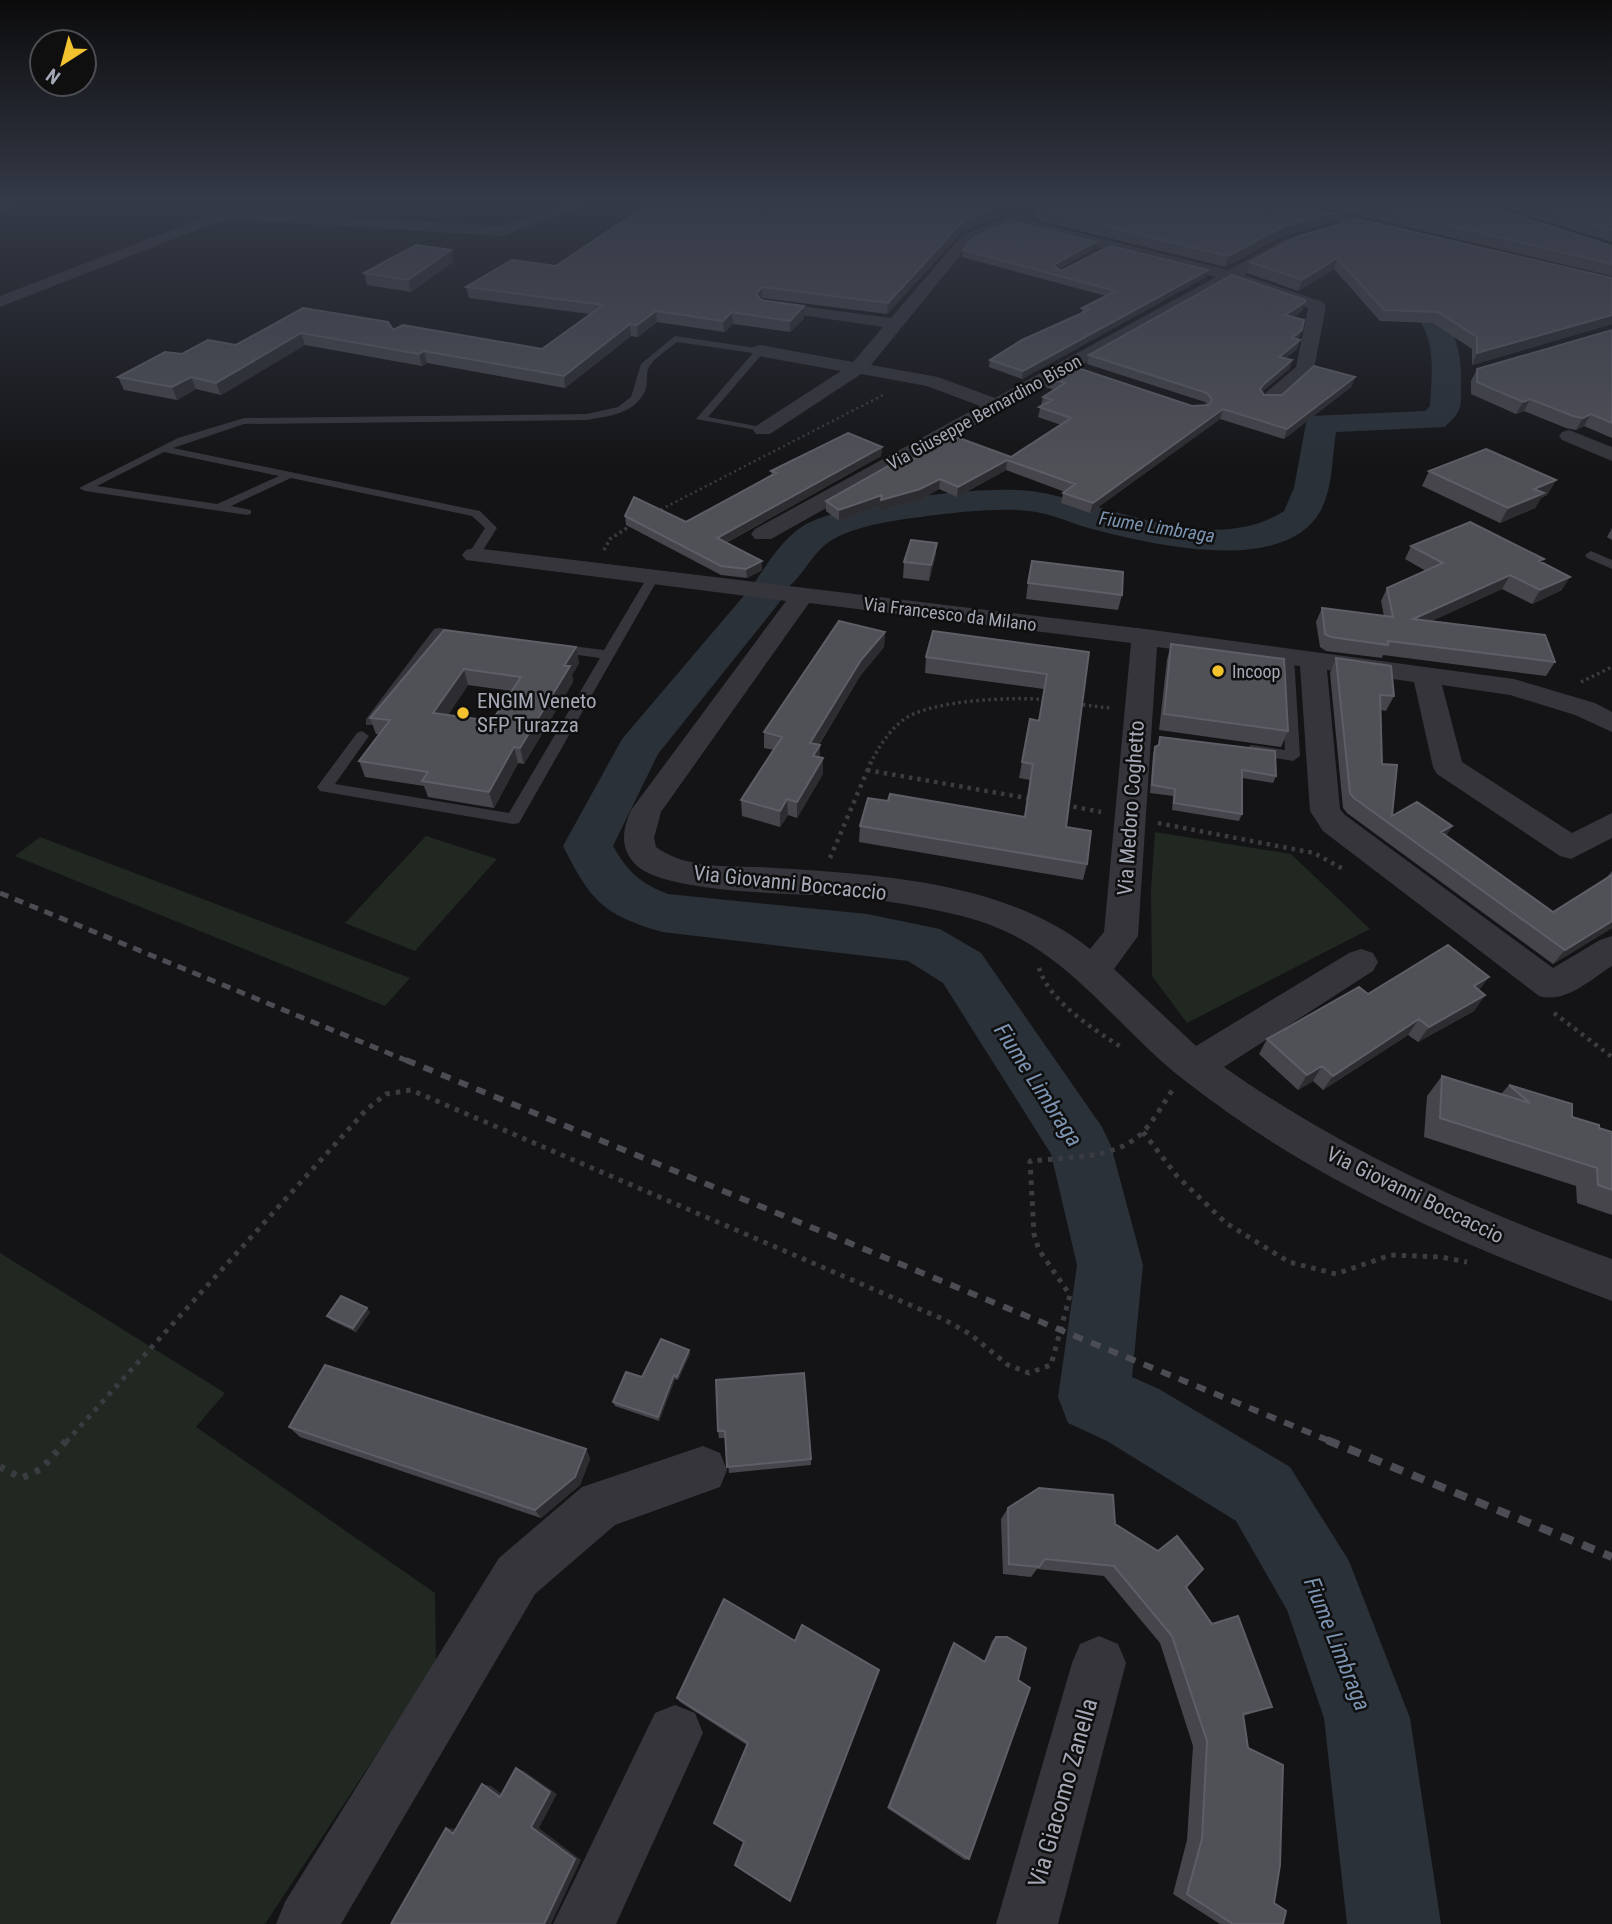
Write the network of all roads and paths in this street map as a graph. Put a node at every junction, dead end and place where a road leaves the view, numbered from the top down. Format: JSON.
{"nodes":[{"id":1,"x":31,"y":290,"type":"edge"},
{"id":2,"x":924,"y":290,"type":"edge"},
{"id":3,"x":1201,"y":290,"type":"edge"},
{"id":4,"x":1281,"y":290,"type":"edge"},
{"id":5,"x":0,"y":302,"type":"edge"},
{"id":6,"x":768,"y":304,"type":"edge"},
{"id":7,"x":892,"y":327,"type":"junction"},
{"id":8,"x":863,"y":337,"type":"dead end"},
{"id":9,"x":829,"y":343,"type":"dead end"},
{"id":10,"x":760,"y":351,"type":"junction"},
{"id":11,"x":1066,"y":366,"type":"junction"},
{"id":12,"x":858,"y":368,"type":"junction"},
{"id":13,"x":1092,"y":375,"type":"edge"},
{"id":14,"x":915,"y":378,"type":"junction"},
{"id":15,"x":1269,"y":399,"type":"edge"},
{"id":16,"x":998,"y":405,"type":"junction"},
{"id":17,"x":763,"y":429,"type":"joint"},
{"id":18,"x":1569,"y":436,"type":"edge"},
{"id":19,"x":163,"y":449,"type":"junction"},
{"id":20,"x":1612,"y":455,"type":"edge"},
{"id":21,"x":290,"y":475,"type":"junction"},
{"id":22,"x":218,"y":508,"type":"junction"},
{"id":23,"x":247,"y":512,"type":"dead end"},
{"id":24,"x":646,"y":517,"type":"edge"},
{"id":25,"x":634,"y":523,"type":"edge"},
{"id":26,"x":763,"y":534,"type":"dead end"},
{"id":27,"x":474,"y":555,"type":"joint"},
{"id":28,"x":1591,"y":555,"type":"dead end"},
{"id":29,"x":1612,"y":565,"type":"edge"},
{"id":30,"x":594,"y":570,"type":"junction"},
{"id":31,"x":652,"y":579,"type":"junction"},
{"id":32,"x":801,"y":597,"type":"junction"},
{"id":33,"x":478,"y":637,"type":"edge"},
{"id":34,"x":1145,"y":637,"type":"junction"},
{"id":35,"x":544,"y":646,"type":"edge"},
{"id":36,"x":609,"y":655,"type":"junction"},
{"id":37,"x":1300,"y":659,"type":"junction"},
{"id":38,"x":1426,"y":676,"type":"junction"},
{"id":39,"x":1612,"y":691,"type":"edge"},
{"id":40,"x":1059,"y":702,"type":"edge"},
{"id":41,"x":1072,"y":703,"type":"edge"},
{"id":42,"x":1586,"y":709,"type":"junction"},
{"id":43,"x":371,"y":722,"type":"edge"},
{"id":44,"x":1612,"y":723,"type":"edge"},
{"id":45,"x":1142,"y":727,"type":"junction"},
{"id":46,"x":362,"y":736,"type":"dead end"},
{"id":47,"x":1241,"y":748,"type":"edge"},
{"id":48,"x":867,"y":769,"type":"junction"},
{"id":49,"x":1037,"y":800,"type":"edge"},
{"id":50,"x":1063,"y":805,"type":"edge"},
{"id":51,"x":1130,"y":817,"type":"junction"},
{"id":52,"x":1612,"y":824,"type":"edge"},
{"id":53,"x":1350,"y":873,"type":"dead end"},
{"id":54,"x":819,"y":885,"type":"junction"},
{"id":55,"x":1612,"y":949,"type":"edge"},
{"id":56,"x":1044,"y":958,"type":"dead end"},
{"id":57,"x":1361,"y":962,"type":"dead end"},
{"id":58,"x":1093,"y":970,"type":"junction"},
{"id":59,"x":1549,"y":1010,"type":"dead end"},
{"id":60,"x":1132,"y":1053,"type":"dead end"},
{"id":61,"x":1612,"y":1057,"type":"edge"},
{"id":62,"x":1179,"y":1073,"type":"junction"},
{"id":63,"x":1143,"y":1132,"type":"junction"},
{"id":64,"x":1475,"y":1264,"type":"dead end"},
{"id":65,"x":1612,"y":1280,"type":"edge"},
{"id":66,"x":0,"y":1467,"type":"edge"},
{"id":67,"x":703,"y":1470,"type":"dead end"},
{"id":68,"x":1099,"y":1663,"type":"dead end"},
{"id":69,"x":676,"y":1733,"type":"dead end"},
{"id":70,"x":307,"y":1924,"type":"edge"},
{"id":71,"x":584,"y":1924,"type":"edge"},
{"id":72,"x":1027,"y":1924,"type":"edge"}],
"edges":[{"from":1,"to":5,"type":"street"},
{"from":2,"to":7,"type":"street"},
{"from":3,"to":11,"type":"street","name":"Via Giuseppe Bernardino Bison"},
{"from":4,"to":15,"type":"street"},
{"from":6,"to":7,"type":"street"},
{"from":7,"to":8,"type":"street"},
{"from":7,"to":12,"type":"street"},
{"from":9,"to":10,"type":"street"},
{"from":10,"to":12,"type":"street"},
{"from":10,"to":17,"type":"lane"},
{"from":10,"to":19,"type":"lane"},
{"from":11,"to":13,"type":"street"},
{"from":11,"to":16,"type":"street","name":"Via Giuseppe Bernardino Bison"},
{"from":12,"to":14,"type":"street"},
{"from":12,"to":17,"type":"street"},
{"from":14,"to":16,"type":"street"},
{"from":14,"to":24,"type":"path"},
{"from":16,"to":26,"type":"street","name":"Via Giuseppe Bernardino Bison"},
{"from":18,"to":20,"type":"street"},
{"from":19,"to":21,"type":"lane"},
{"from":19,"to":22,"type":"lane"},
{"from":21,"to":22,"type":"lane"},
{"from":21,"to":27,"type":"lane"},
{"from":22,"to":23,"type":"lane"},
{"from":25,"to":30,"type":"path"},
{"from":27,"to":30,"type":"street","name":"Via Francesco da Milano"},
{"from":28,"to":29,"type":"lane"},
{"from":30,"to":31,"type":"street","name":"Via Francesco da Milano"},
{"from":31,"to":32,"type":"street","name":"Via Francesco da Milano"},
{"from":31,"to":36,"type":"lane"},
{"from":32,"to":34,"type":"street","name":"Via Francesco da Milano"},
{"from":32,"to":54,"type":"street","name":"Via Giovanni Boccaccio"},
{"from":33,"to":43,"type":"lane"},
{"from":34,"to":37,"type":"street","name":"Via Francesco da Milano"},
{"from":34,"to":45,"type":"street","name":"Via Medoro Coghetto"},
{"from":35,"to":36,"type":"lane"},
{"from":36,"to":46,"type":"lane"},
{"from":37,"to":38,"type":"street","name":"Via Francesco da Milano"},
{"from":37,"to":47,"type":"lane"},
{"from":37,"to":55,"type":"street"},
{"from":38,"to":42,"type":"street","name":"Via Francesco da Milano"},
{"from":38,"to":52,"type":"street"},
{"from":39,"to":42,"type":"street"},
{"from":40,"to":48,"type":"path"},
{"from":41,"to":45,"type":"path"},
{"from":42,"to":44,"type":"street","name":"Via Francesco da Milano"},
{"from":45,"to":51,"type":"street","name":"Via Medoro Coghetto"},
{"from":48,"to":49,"type":"path"},
{"from":48,"to":54,"type":"path"},
{"from":50,"to":51,"type":"path"},
{"from":51,"to":53,"type":"path"},
{"from":51,"to":58,"type":"street","name":"Via Medoro Coghetto"},
{"from":54,"to":58,"type":"street","name":"Via Giovanni Boccaccio"},
{"from":56,"to":60,"type":"path"},
{"from":57,"to":62,"type":"street"},
{"from":58,"to":62,"type":"street","name":"Via Giovanni Boccaccio"},
{"from":59,"to":61,"type":"path"},
{"from":62,"to":63,"type":"path"},
{"from":62,"to":65,"type":"street","name":"Via Giovanni Boccaccio"},
{"from":63,"to":64,"type":"path"},
{"from":63,"to":66,"type":"path"},
{"from":67,"to":70,"type":"street"},
{"from":68,"to":72,"type":"street","name":"Via Giacomo Zanella"},
{"from":69,"to":71,"type":"street"}]}
